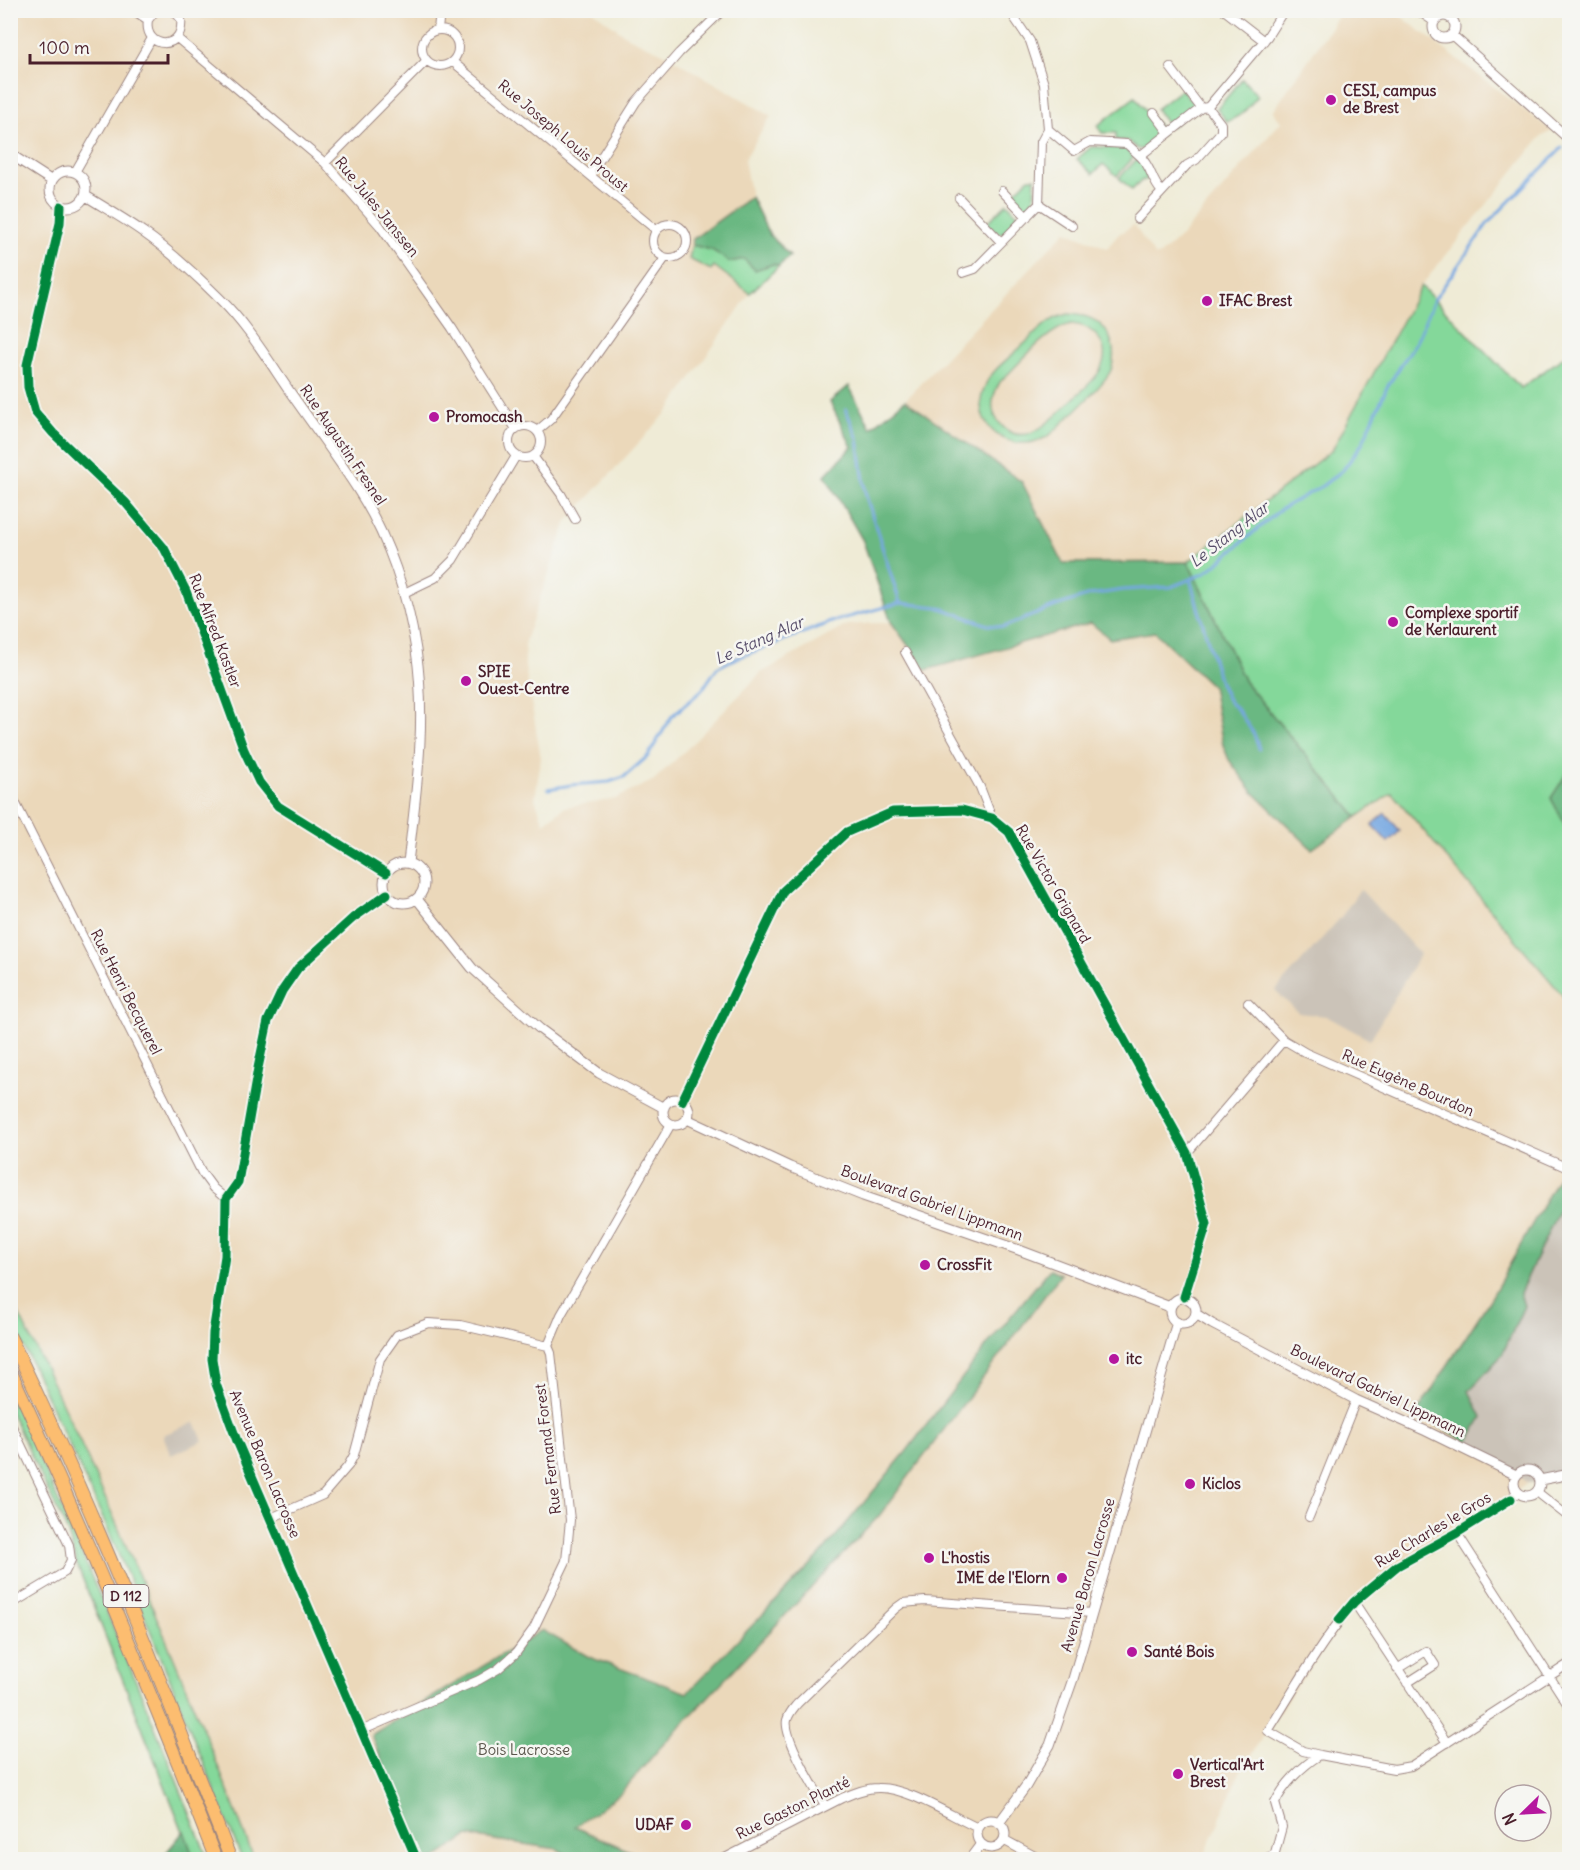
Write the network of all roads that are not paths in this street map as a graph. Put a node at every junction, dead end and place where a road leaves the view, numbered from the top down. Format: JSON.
{"nodes":[{"id":1,"x":133,"y":10,"type":"edge"},
{"id":2,"x":156,"y":10,"type":"edge"},
{"id":3,"x":173,"y":10,"type":"edge"},
{"id":4,"x":440,"y":10,"type":"edge"},
{"id":5,"x":723,"y":10,"type":"edge"},
{"id":6,"x":1010,"y":10,"type":"edge"},
{"id":7,"x":1224,"y":10,"type":"edge"},
{"id":8,"x":1284,"y":10,"type":"edge"},
{"id":9,"x":1418,"y":10,"type":"edge"},
{"id":10,"x":1458,"y":10,"type":"edge"},
{"id":11,"x":1451,"y":18,"type":"junction"},
{"id":12,"x":148,"y":20,"type":"junction"},
{"id":13,"x":1434,"y":21,"type":"junction"},
{"id":14,"x":438,"y":30,"type":"junction"},
{"id":15,"x":1452,"y":35,"type":"junction"},
{"id":16,"x":152,"y":38,"type":"junction"},
{"id":17,"x":177,"y":38,"type":"junction"},
{"id":18,"x":1264,"y":41,"type":"junction"},
{"id":19,"x":426,"y":61,"type":"junction"},
{"id":20,"x":453,"y":62,"type":"junction"},
{"id":21,"x":1170,"y":67,"type":"dead end"},
{"id":22,"x":1205,"y":108,"type":"junction"},
{"id":23,"x":1154,"y":113,"type":"dead end"},
{"id":24,"x":1048,"y":129,"type":"junction"},
{"id":25,"x":1170,"y":133,"type":"junction"},
{"id":26,"x":1569,"y":140,"type":"edge"},
{"id":27,"x":10,"y":154,"type":"edge"},
{"id":28,"x":1140,"y":156,"type":"junction"},
{"id":29,"x":325,"y":163,"type":"junction"},
{"id":30,"x":75,"y":172,"type":"junction"},
{"id":31,"x":590,"y":175,"type":"junction"},
{"id":32,"x":52,"y":181,"type":"junction"},
{"id":33,"x":1002,"y":191,"type":"dead end"},
{"id":34,"x":1162,"y":192,"type":"junction"},
{"id":35,"x":86,"y":196,"type":"junction"},
{"id":36,"x":959,"y":198,"type":"dead end"},
{"id":37,"x":1039,"y":204,"type":"junction"},
{"id":38,"x":61,"y":206,"type":"junction"},
{"id":39,"x":1027,"y":217,"type":"junction"},
{"id":40,"x":1137,"y":219,"type":"dead end"},
{"id":41,"x":1072,"y":226,"type":"dead end"},
{"id":42,"x":656,"y":231,"type":"junction"},
{"id":43,"x":1001,"y":242,"type":"junction"},
{"id":44,"x":665,"y":258,"type":"junction"},
{"id":45,"x":963,"y":273,"type":"dead end"},
{"id":46,"x":516,"y":429,"type":"junction"},
{"id":47,"x":537,"y":431,"type":"junction"},
{"id":48,"x":516,"y":456,"type":"junction"},
{"id":49,"x":533,"y":456,"type":"junction"},
{"id":50,"x":575,"y":519,"type":"dead end"},
{"id":51,"x":404,"y":594,"type":"junction"},
{"id":52,"x":905,"y":651,"type":"dead end"},
{"id":53,"x":10,"y":792,"type":"edge"},
{"id":54,"x":992,"y":818,"type":"junction"},
{"id":55,"x":408,"y":863,"type":"junction"},
{"id":56,"x":386,"y":873,"type":"junction"},
{"id":57,"x":387,"y":894,"type":"junction"},
{"id":58,"x":417,"y":899,"type":"junction"},
{"id":59,"x":1248,"y":1003,"type":"dead end"},
{"id":60,"x":1284,"y":1040,"type":"junction"},
{"id":61,"x":682,"y":1101,"type":"junction"},
{"id":62,"x":664,"y":1108,"type":"junction"},
{"id":63,"x":687,"y":1119,"type":"junction"},
{"id":64,"x":671,"y":1124,"type":"junction"},
{"id":65,"x":1187,"y":1153,"type":"junction"},
{"id":66,"x":1569,"y":1169,"type":"edge"},
{"id":67,"x":226,"y":1199,"type":"junction"},
{"id":68,"x":1184,"y":1297,"type":"junction"},
{"id":69,"x":1170,"y":1307,"type":"junction"},
{"id":70,"x":1196,"y":1314,"type":"junction"},
{"id":71,"x":1177,"y":1322,"type":"junction"},
{"id":72,"x":10,"y":1337,"type":"edge"},
{"id":73,"x":548,"y":1346,"type":"junction"},
{"id":74,"x":10,"y":1370,"type":"edge"},
{"id":75,"x":1356,"y":1400,"type":"junction"},
{"id":76,"x":10,"y":1422,"type":"edge"},
{"id":77,"x":1569,"y":1474,"type":"edge"},
{"id":78,"x":1516,"y":1475,"type":"junction"},
{"id":79,"x":1540,"y":1480,"type":"junction"},
{"id":80,"x":1518,"y":1492,"type":"junction"},
{"id":81,"x":1537,"y":1492,"type":"junction"},
{"id":82,"x":1309,"y":1517,"type":"dead end"},
{"id":83,"x":270,"y":1518,"type":"junction"},
{"id":84,"x":1569,"y":1518,"type":"edge"},
{"id":85,"x":1457,"y":1533,"type":"junction"},
{"id":86,"x":1354,"y":1602,"type":"junction"},
{"id":87,"x":10,"y":1605,"type":"edge"},
{"id":88,"x":1092,"y":1613,"type":"junction"},
{"id":89,"x":1569,"y":1663,"type":"edge"},
{"id":90,"x":1397,"y":1669,"type":"junction"},
{"id":91,"x":1550,"y":1677,"type":"junction"},
{"id":92,"x":1407,"y":1683,"type":"junction"},
{"id":93,"x":1569,"y":1708,"type":"edge"},
{"id":94,"x":363,"y":1730,"type":"junction"},
{"id":95,"x":1447,"y":1743,"type":"junction"},
{"id":96,"x":1320,"y":1755,"type":"junction"},
{"id":97,"x":825,"y":1806,"type":"junction"},
{"id":98,"x":999,"y":1823,"type":"junction"},
{"id":99,"x":978,"y":1828,"type":"junction"},
{"id":100,"x":1004,"y":1840,"type":"junction"},
{"id":101,"x":981,"y":1844,"type":"junction"},
{"id":102,"x":1274,"y":1857,"type":"edge"},
{"id":103,"x":216,"y":1860,"type":"edge"},
{"id":104,"x":231,"y":1860,"type":"edge"},
{"id":105,"x":417,"y":1860,"type":"edge"},
{"id":106,"x":721,"y":1860,"type":"edge"},
{"id":107,"x":969,"y":1860,"type":"edge"},
{"id":108,"x":1041,"y":1860,"type":"edge"},
{"id":109,"x":1263,"y":1860,"type":"edge"}],
"edges":[{"from":1,"to":12,"type":"street"},
{"from":2,"to":12,"type":"street"},
{"from":3,"to":17,"type":"street"},
{"from":4,"to":14,"type":"street"},
{"from":5,"to":31,"type":"street"},
{"from":6,"to":24,"type":"street"},
{"from":7,"to":18,"type":"street"},
{"from":8,"to":18,"type":"street"},
{"from":9,"to":13,"type":"street"},
{"from":10,"to":11,"type":"street"},
{"from":11,"to":13,"type":"street"},
{"from":11,"to":15,"type":"street"},
{"from":12,"to":16,"type":"street"},
{"from":13,"to":15,"type":"street"},
{"from":14,"to":19,"type":"street"},
{"from":14,"to":20,"type":"street"},
{"from":15,"to":26,"type":"street"},
{"from":16,"to":17,"type":"street"},
{"from":16,"to":30,"type":"street"},
{"from":17,"to":29,"type":"street","name":"Rue Jules Janssen"},
{"from":18,"to":22,"type":"street"},
{"from":19,"to":20,"type":"street"},
{"from":19,"to":29,"type":"street"},
{"from":20,"to":31,"type":"street","name":"Rue Joseph Louis Proust"},
{"from":21,"to":22,"type":"street"},
{"from":22,"to":25,"type":"street"},
{"from":22,"to":34,"type":"street"},
{"from":23,"to":25,"type":"street"},
{"from":24,"to":28,"type":"street"},
{"from":24,"to":37,"type":"street"},
{"from":25,"to":28,"type":"street"},
{"from":27,"to":32,"type":"street"},
{"from":28,"to":34,"type":"street"},
{"from":29,"to":46,"type":"street","name":"Rue Jules Janssen"},
{"from":30,"to":32,"type":"street"},
{"from":30,"to":35,"type":"street"},
{"from":31,"to":42,"type":"street","name":"Rue Joseph Louis Proust"},
{"from":32,"to":38,"type":"street"},
{"from":33,"to":39,"type":"street"},
{"from":34,"to":40,"type":"street"},
{"from":35,"to":38,"type":"street"},
{"from":35,"to":51,"type":"street","name":"Rue Augustin Fresnel"},
{"from":36,"to":43,"type":"street"},
{"from":37,"to":39,"type":"street"},
{"from":37,"to":41,"type":"street"},
{"from":38,"to":56,"type":"street","name":"Rue Alfred Kastler"},
{"from":39,"to":43,"type":"street"},
{"from":42,"to":44,"type":"street"},
{"from":42,"to":44,"type":"street"},
{"from":43,"to":45,"type":"street"},
{"from":44,"to":47,"type":"street"},
{"from":46,"to":47,"type":"street"},
{"from":46,"to":48,"type":"street"},
{"from":47,"to":49,"type":"street"},
{"from":48,"to":49,"type":"street"},
{"from":48,"to":51,"type":"street"},
{"from":49,"to":50,"type":"street"},
{"from":51,"to":55,"type":"street","name":"Rue Augustin Fresnel"},
{"from":52,"to":54,"type":"street"},
{"from":53,"to":67,"type":"street","name":"Rue Henri Becquerel"},
{"from":54,"to":61,"type":"street"},
{"from":54,"to":65,"type":"street","name":"Rue Victor Grignard"},
{"from":55,"to":56,"type":"street"},
{"from":55,"to":58,"type":"street"},
{"from":56,"to":57,"type":"street"},
{"from":57,"to":58,"type":"street"},
{"from":57,"to":67,"type":"street","name":"Avenue Baron Lacrosse"},
{"from":58,"to":62,"type":"street"},
{"from":59,"to":60,"type":"street","name":"Rue Eugène Bourdon"},
{"from":60,"to":65,"type":"street"},
{"from":60,"to":66,"type":"street","name":"Rue Eugène Bourdon"},
{"from":61,"to":62,"type":"street"},
{"from":61,"to":63,"type":"street"},
{"from":62,"to":64,"type":"street"},
{"from":63,"to":64,"type":"street"},
{"from":63,"to":69,"type":"street","name":"Boulevard Gabriel Lippmann"},
{"from":64,"to":73,"type":"street"},
{"from":65,"to":68,"type":"street","name":"Rue Victor Grignard"},
{"from":67,"to":83,"type":"street","name":"Avenue Baron Lacrosse"},
{"from":68,"to":69,"type":"street"},
{"from":68,"to":70,"type":"street"},
{"from":69,"to":71,"type":"street"},
{"from":70,"to":71,"type":"street"},
{"from":70,"to":75,"type":"street","name":"Boulevard Gabriel Lippmann"},
{"from":71,"to":88,"type":"street","name":"Avenue Baron Lacrosse"},
{"from":72,"to":104,"type":"highway","number":"D 112"},
{"from":73,"to":83,"type":"street"},
{"from":73,"to":94,"type":"street","name":"Rue Fernand Forest"},
{"from":74,"to":103,"type":"highway","number":"D 112"},
{"from":75,"to":78,"type":"street","name":"Boulevard Gabriel Lippmann"},
{"from":75,"to":82,"type":"street"},
{"from":76,"to":87,"type":"street"},
{"from":77,"to":79,"type":"street"},
{"from":78,"to":79,"type":"street"},
{"from":78,"to":80,"type":"street"},
{"from":79,"to":81,"type":"street"},
{"from":80,"to":81,"type":"street"},
{"from":80,"to":85,"type":"street","name":"Rue Charles le Gros"},
{"from":81,"to":84,"type":"street"},
{"from":83,"to":94,"type":"street","name":"Avenue Baron Lacrosse"},
{"from":85,"to":86,"type":"street","name":"Rue Charles le Gros"},
{"from":85,"to":91,"type":"street"},
{"from":86,"to":90,"type":"street"},
{"from":86,"to":96,"type":"street","name":"Rue Charles le Gros"},
{"from":88,"to":97,"type":"street"},
{"from":88,"to":98,"type":"street","name":"Avenue Baron Lacrosse"},
{"from":89,"to":91,"type":"street"},
{"from":90,"to":92,"type":"street"},
{"from":90,"to":92,"type":"street"},
{"from":91,"to":93,"type":"street"},
{"from":91,"to":95,"type":"street"},
{"from":92,"to":95,"type":"street"},
{"from":94,"to":105,"type":"street","name":"Avenue Baron Lacrosse"},
{"from":95,"to":96,"type":"street"},
{"from":96,"to":102,"type":"street"},
{"from":97,"to":99,"type":"street","name":"Rue Gaston Planté"},
{"from":97,"to":106,"type":"street","name":"Rue Gaston Planté"},
{"from":98,"to":99,"type":"street"},
{"from":98,"to":100,"type":"street"},
{"from":99,"to":101,"type":"street"},
{"from":100,"to":101,"type":"street"},
{"from":100,"to":108,"type":"street"},
{"from":101,"to":107,"type":"street"},
{"from":102,"to":109,"type":"street"}]}
